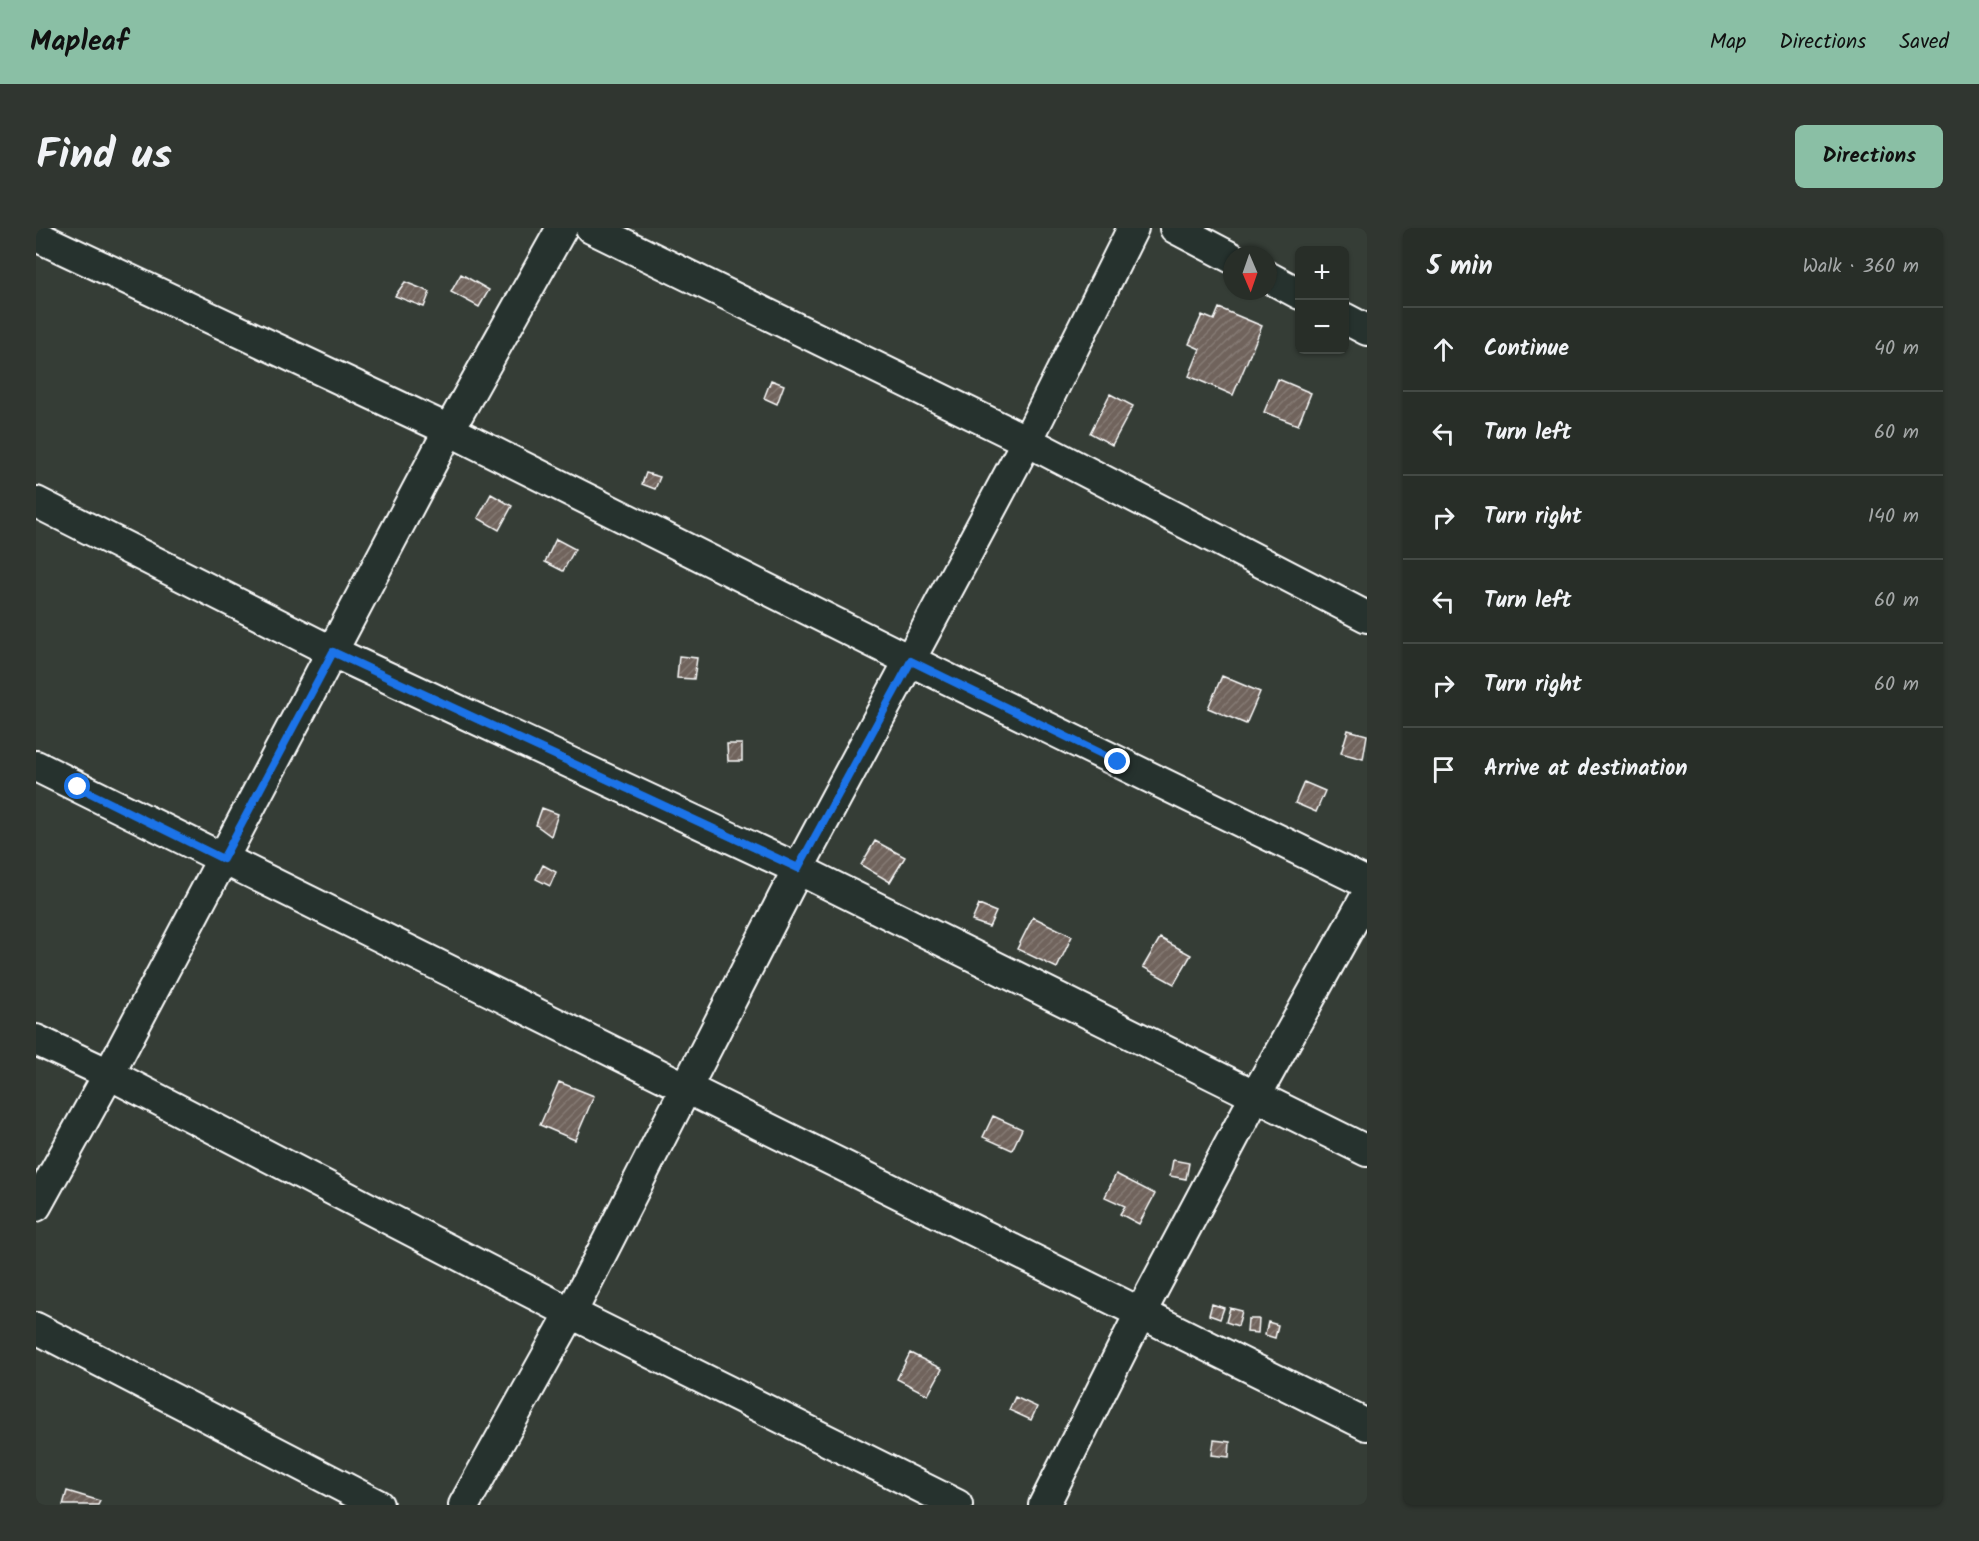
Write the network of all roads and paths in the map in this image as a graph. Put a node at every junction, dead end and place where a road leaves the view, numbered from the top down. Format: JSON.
{"nodes":[{"id":1,"x":562,"y":228,"type":"edge"},
{"id":2,"x":591,"y":228,"type":"edge"},
{"id":3,"x":1133,"y":228,"type":"edge"},
{"id":4,"x":1175,"y":228,"type":"edge"},
{"id":5,"x":36,"y":236,"type":"edge"},
{"id":6,"x":1223,"y":253,"type":"edge"},
{"id":7,"x":1277,"y":283,"type":"edge"},
{"id":8,"x":1295,"y":292,"type":"edge"},
{"id":9,"x":1349,"y":321,"type":"edge"},
{"id":10,"x":1367,"y":330,"type":"edge"},
{"id":11,"x":448,"y":430,"type":"junction"},
{"id":12,"x":1027,"y":441,"type":"junction"},
{"id":13,"x":36,"y":502,"type":"edge"},
{"id":14,"x":1367,"y":616,"type":"edge"},
{"id":15,"x":333,"y":652,"type":"junction"},
{"id":16,"x":911,"y":661,"type":"junction"},
{"id":17,"x":36,"y":766,"type":"edge"},
{"id":18,"x":223,"y":859,"type":"junction"},
{"id":19,"x":798,"y":868,"type":"junction"},
{"id":20,"x":1367,"y":883,"type":"edge"},
{"id":21,"x":1367,"y":895,"type":"edge"},
{"id":22,"x":36,"y":1040,"type":"edge"},
{"id":23,"x":109,"y":1074,"type":"junction"},
{"id":24,"x":688,"y":1087,"type":"junction"},
{"id":25,"x":1256,"y":1095,"type":"junction"},
{"id":26,"x":1367,"y":1151,"type":"edge"},
{"id":27,"x":36,"y":1206,"type":"edge"},
{"id":28,"x":1141,"y":1312,"type":"junction"},
{"id":29,"x":571,"y":1313,"type":"junction"},
{"id":30,"x":36,"y":1328,"type":"edge"},
{"id":31,"x":1367,"y":1425,"type":"edge"},
{"id":32,"x":378,"y":1505,"type":"edge"},
{"id":33,"x":464,"y":1505,"type":"edge"},
{"id":34,"x":957,"y":1505,"type":"edge"},
{"id":35,"x":1044,"y":1505,"type":"edge"}],
"edges":[{"from":1,"to":11,"type":"street"},
{"from":2,"to":12,"type":"street"},
{"from":3,"to":12,"type":"street"},
{"from":4,"to":6,"type":"street"},
{"from":5,"to":11,"type":"street"},
{"from":7,"to":8,"type":"street"},
{"from":9,"to":10,"type":"street"},
{"from":11,"to":15,"type":"street"},
{"from":11,"to":16,"type":"street"},
{"from":12,"to":14,"type":"street"},
{"from":12,"to":16,"type":"street"},
{"from":13,"to":15,"type":"street"},
{"from":15,"to":18,"type":"street"},
{"from":15,"to":19,"type":"street"},
{"from":16,"to":19,"type":"street"},
{"from":16,"to":20,"type":"street"},
{"from":17,"to":18,"type":"street"},
{"from":18,"to":23,"type":"street"},
{"from":18,"to":24,"type":"street"},
{"from":19,"to":24,"type":"street"},
{"from":19,"to":25,"type":"street"},
{"from":21,"to":25,"type":"street"},
{"from":22,"to":23,"type":"street"},
{"from":23,"to":27,"type":"street"},
{"from":23,"to":29,"type":"street"},
{"from":24,"to":28,"type":"street"},
{"from":24,"to":29,"type":"street"},
{"from":25,"to":26,"type":"street"},
{"from":25,"to":28,"type":"street"},
{"from":28,"to":31,"type":"street"},
{"from":28,"to":35,"type":"street"},
{"from":29,"to":33,"type":"street"},
{"from":29,"to":34,"type":"street"},
{"from":30,"to":32,"type":"street"}]}
